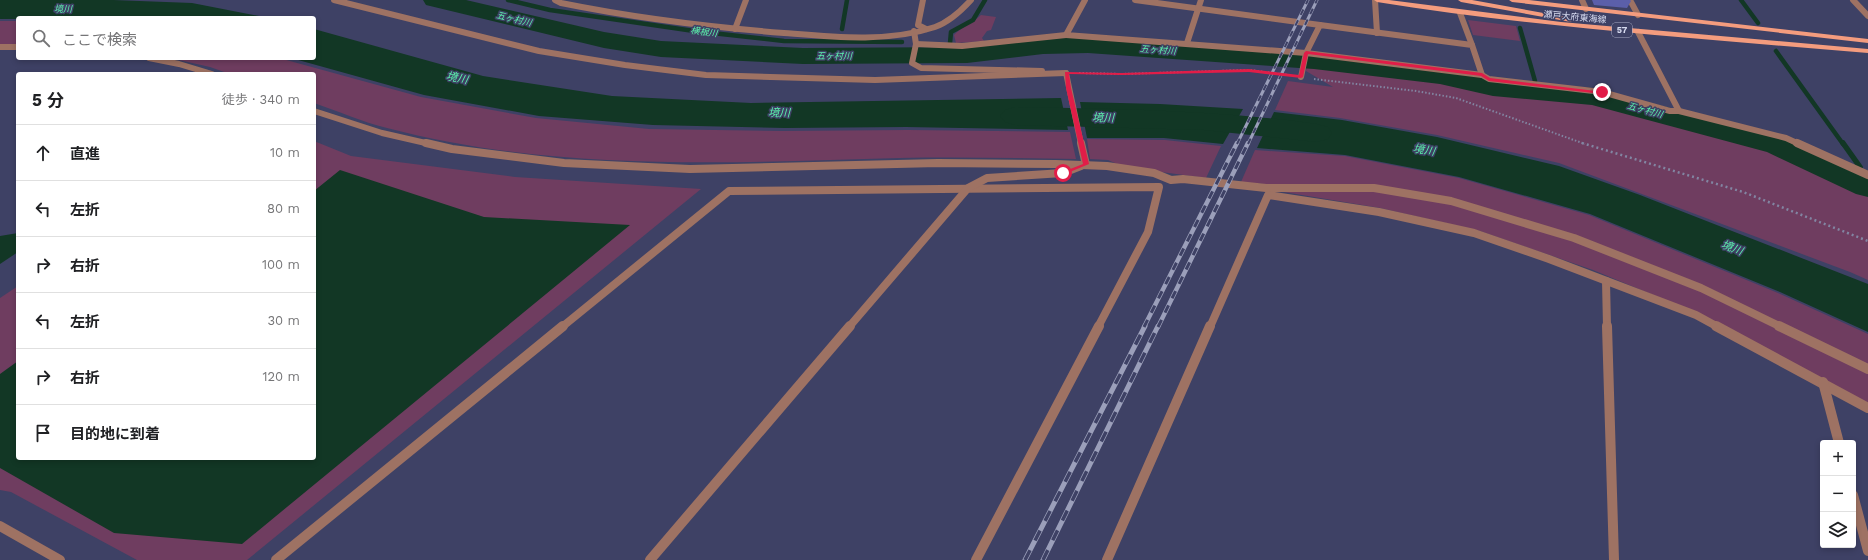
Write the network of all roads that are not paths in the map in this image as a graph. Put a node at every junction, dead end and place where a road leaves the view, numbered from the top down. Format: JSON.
{"nodes":[{"id":1,"x":334,"y":0,"type":"edge"},
{"id":2,"x":555,"y":0,"type":"edge"},
{"id":3,"x":746,"y":0,"type":"edge"},
{"id":4,"x":923,"y":0,"type":"edge"},
{"id":5,"x":971,"y":0,"type":"edge"},
{"id":6,"x":1086,"y":0,"type":"edge"},
{"id":7,"x":1135,"y":0,"type":"edge"},
{"id":8,"x":1201,"y":0,"type":"edge"},
{"id":9,"x":1376,"y":0,"type":"edge"},
{"id":10,"x":1461,"y":0,"type":"edge"},
{"id":11,"x":1512,"y":0,"type":"edge"},
{"id":12,"x":1582,"y":0,"type":"edge"},
{"id":13,"x":1630,"y":0,"type":"edge"},
{"id":14,"x":1852,"y":0,"type":"edge"},
{"id":15,"x":1198,"y":8,"type":"junction"},
{"id":16,"x":1586,"y":9,"type":"junction"},
{"id":17,"x":1460,"y":13,"type":"junction"},
{"id":18,"x":1638,"y":15,"type":"junction"},
{"id":19,"x":1868,"y":16,"type":"edge"},
{"id":20,"x":1320,"y":25,"type":"junction"},
{"id":21,"x":735,"y":29,"type":"junction"},
{"id":22,"x":926,"y":29,"type":"junction"},
{"id":23,"x":914,"y":31,"type":"junction"},
{"id":24,"x":1638,"y":32,"type":"junction"},
{"id":25,"x":1377,"y":33,"type":"junction"},
{"id":26,"x":1066,"y":35,"type":"junction"},
{"id":27,"x":1712,"y":38,"type":"junction"},
{"id":28,"x":1868,"y":42,"type":"edge"},
{"id":29,"x":1187,"y":43,"type":"junction"},
{"id":30,"x":915,"y":45,"type":"junction"},
{"id":31,"x":1472,"y":45,"type":"junction"},
{"id":32,"x":0,"y":47,"type":"edge"},
{"id":33,"x":16,"y":47,"type":"edge"},
{"id":34,"x":1868,"y":51,"type":"edge"},
{"id":35,"x":1306,"y":53,"type":"junction"},
{"id":36,"x":159,"y":60,"type":"edge"},
{"id":37,"x":205,"y":72,"type":"edge"},
{"id":38,"x":1066,"y":73,"type":"junction"},
{"id":39,"x":1482,"y":75,"type":"junction"},
{"id":40,"x":1301,"y":77,"type":"road end"},
{"id":41,"x":1679,"y":111,"type":"junction"},
{"id":42,"x":316,"y":112,"type":"edge"},
{"id":43,"x":1086,"y":164,"type":"junction"},
{"id":44,"x":1868,"y":175,"type":"edge"},
{"id":45,"x":1171,"y":180,"type":"junction"},
{"id":46,"x":1159,"y":187,"type":"junction"},
{"id":47,"x":968,"y":188,"type":"junction"},
{"id":48,"x":1267,"y":191,"type":"junction"},
{"id":49,"x":1606,"y":281,"type":"junction"},
{"id":50,"x":1868,"y":370,"type":"edge"},
{"id":51,"x":1823,"y":382,"type":"junction"},
{"id":52,"x":1868,"y":408,"type":"edge"},
{"id":53,"x":1838,"y":440,"type":"edge"},
{"id":54,"x":1856,"y":506,"type":"edge"},
{"id":55,"x":0,"y":526,"type":"edge"},
{"id":56,"x":1868,"y":551,"type":"edge"},
{"id":57,"x":60,"y":560,"type":"edge"},
{"id":58,"x":276,"y":560,"type":"edge"},
{"id":59,"x":650,"y":560,"type":"edge"},
{"id":60,"x":976,"y":560,"type":"edge"},
{"id":61,"x":1108,"y":560,"type":"edge"},
{"id":62,"x":1614,"y":560,"type":"edge"}],
"edges":[{"from":1,"to":38,"type":"street"},
{"from":2,"to":21,"type":"street"},
{"from":3,"to":21,"type":"street"},
{"from":4,"to":22,"type":"street"},
{"from":5,"to":22,"type":"street"},
{"from":6,"to":26,"type":"street"},
{"from":7,"to":15,"type":"street"},
{"from":8,"to":15,"type":"street"},
{"from":9,"to":17,"type":"main road","name":"瀬戸大府東海線","number":"57"},
{"from":9,"to":25,"type":"street"},
{"from":10,"to":27,"type":"main road","number":"57"},
{"from":11,"to":16,"type":"main road","name":"瀬戸大府東海線","number":"57"},
{"from":12,"to":16,"type":"street"},
{"from":13,"to":18,"type":"street"},
{"from":14,"to":19,"type":"street"},
{"from":15,"to":20,"type":"street"},
{"from":15,"to":29,"type":"street"},
{"from":16,"to":18,"type":"main road","name":"瀬戸大府東海線","number":"57"},
{"from":17,"to":24,"type":"main road","name":"瀬戸大府東海線","number":"57"},
{"from":17,"to":31,"type":"street"},
{"from":18,"to":28,"type":"main road","name":"瀬戸大府東海線","number":"57"},
{"from":20,"to":25,"type":"street"},
{"from":20,"to":35,"type":"street"},
{"from":21,"to":23,"type":"street"},
{"from":22,"to":23,"type":"street"},
{"from":23,"to":30,"type":"street"},
{"from":24,"to":27,"type":"main road","name":"瀬戸大府東海線","number":"57"},
{"from":24,"to":41,"type":"street"},
{"from":25,"to":31,"type":"street"},
{"from":26,"to":29,"type":"street"},
{"from":26,"to":30,"type":"street"},
{"from":27,"to":34,"type":"main road","name":"瀬戸大府東海線","number":"57"},
{"from":29,"to":35,"type":"street"},
{"from":30,"to":38,"type":"street"},
{"from":31,"to":39,"type":"street"},
{"from":32,"to":33,"type":"street"},
{"from":35,"to":39,"type":"street"},
{"from":35,"to":40,"type":"street"},
{"from":36,"to":37,"type":"street"},
{"from":38,"to":43,"type":"street"},
{"from":39,"to":41,"type":"street"},
{"from":41,"to":44,"type":"street"},
{"from":42,"to":43,"type":"street"},
{"from":43,"to":45,"type":"street"},
{"from":43,"to":47,"type":"street"},
{"from":45,"to":46,"type":"street"},
{"from":45,"to":48,"type":"street"},
{"from":46,"to":47,"type":"street"},
{"from":46,"to":60,"type":"street"},
{"from":47,"to":58,"type":"street"},
{"from":47,"to":59,"type":"street"},
{"from":48,"to":49,"type":"street"},
{"from":48,"to":50,"type":"street"},
{"from":48,"to":61,"type":"street"},
{"from":49,"to":51,"type":"street"},
{"from":49,"to":62,"type":"street"},
{"from":51,"to":52,"type":"street"},
{"from":51,"to":53,"type":"street"},
{"from":54,"to":56,"type":"street"},
{"from":55,"to":57,"type":"street"}]}
